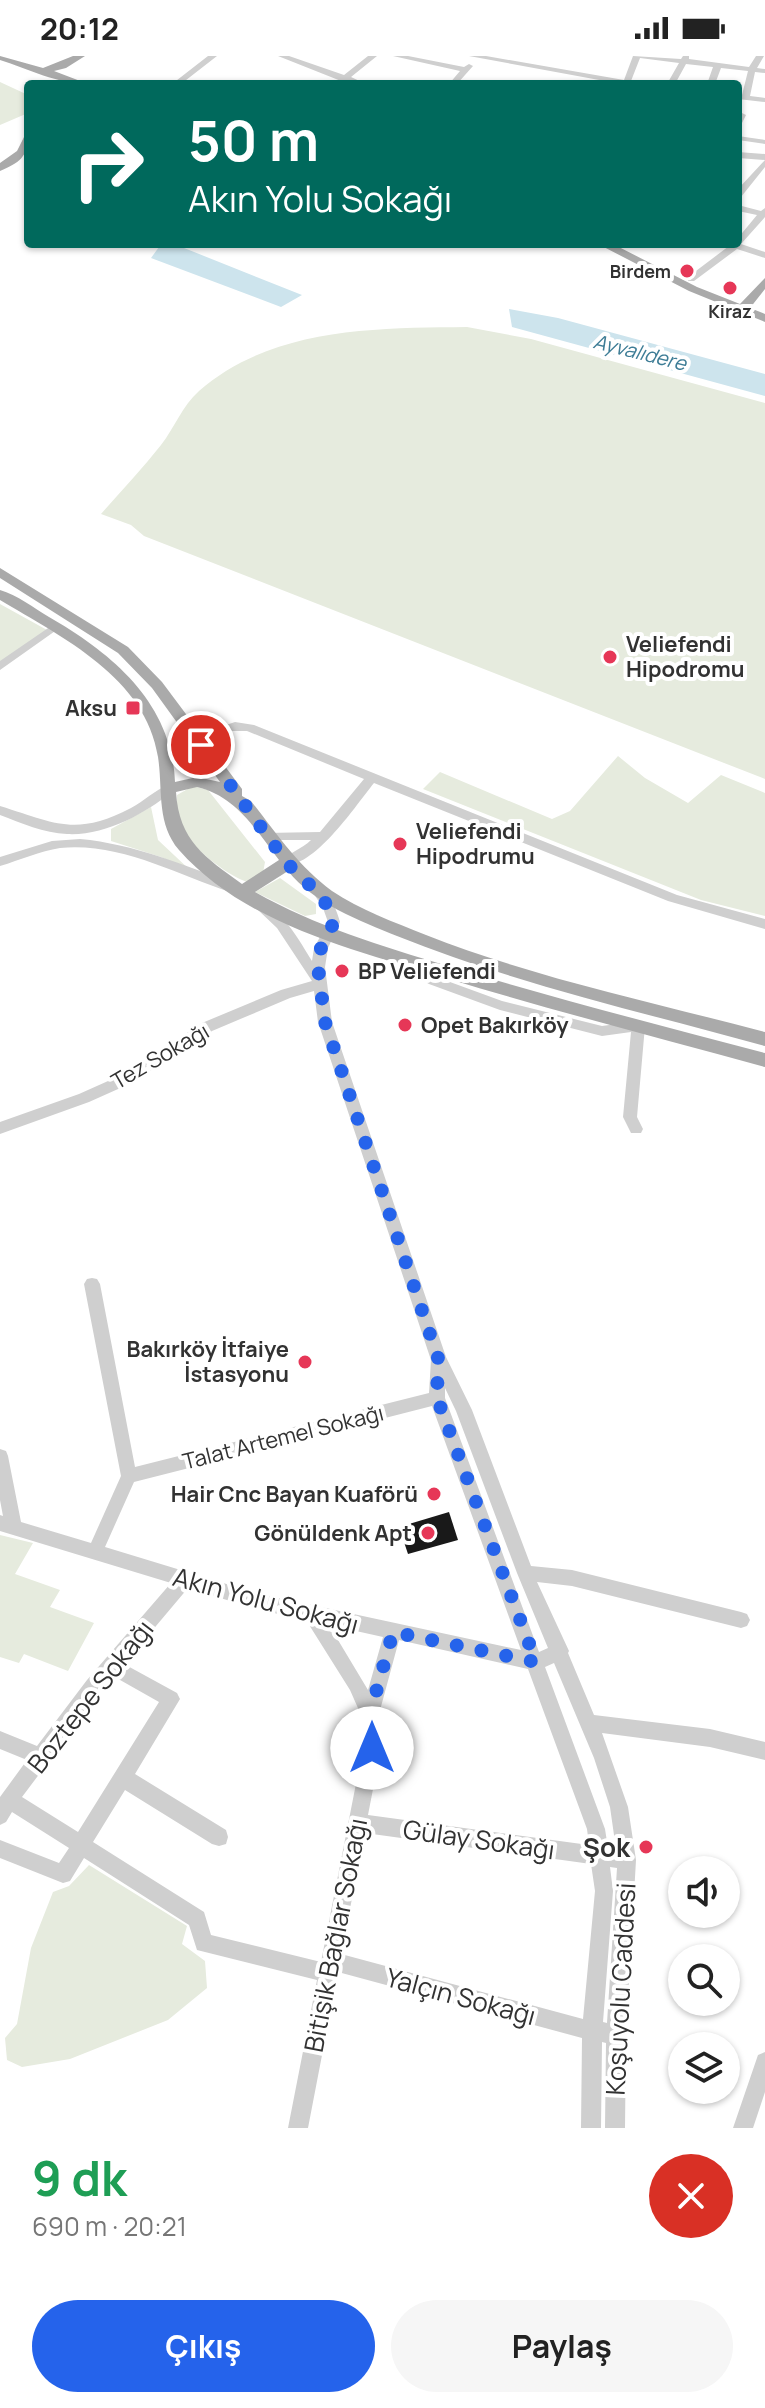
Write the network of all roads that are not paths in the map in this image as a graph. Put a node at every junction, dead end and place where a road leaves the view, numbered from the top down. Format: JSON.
{"nodes":[{"id":1,"x":213,"y":56,"type":"edge"},
{"id":2,"x":282,"y":56,"type":"edge"},
{"id":3,"x":373,"y":56,"type":"edge"},
{"id":4,"x":397,"y":56,"type":"edge"},
{"id":5,"x":475,"y":56,"type":"edge"},
{"id":6,"x":639,"y":56,"type":"edge"},
{"id":7,"x":760,"y":56,"type":"edge"},
{"id":8,"x":0,"y":58,"type":"edge"},
{"id":9,"x":76,"y":58,"type":"edge"},
{"id":10,"x":684,"y":58,"type":"edge"},
{"id":11,"x":718,"y":65,"type":"junction"},
{"id":12,"x":752,"y":69,"type":"junction"},
{"id":13,"x":465,"y":70,"type":"junction"},
{"id":14,"x":31,"y":71,"type":"junction"},
{"id":15,"x":43,"y":71,"type":"junction"},
{"id":16,"x":765,"y":71,"type":"edge"},
{"id":17,"x":344,"y":79,"type":"junction"},
{"id":18,"x":57,"y":80,"type":"edge"},
{"id":19,"x":59,"y":80,"type":"edge"},
{"id":20,"x":64,"y":80,"type":"edge"},
{"id":21,"x":181,"y":80,"type":"edge"},
{"id":22,"x":348,"y":80,"type":"edge"},
{"id":23,"x":456,"y":80,"type":"edge"},
{"id":24,"x":607,"y":80,"type":"edge"},
{"id":25,"x":630,"y":80,"type":"edge"},
{"id":26,"x":673,"y":80,"type":"edge"},
{"id":27,"x":712,"y":80,"type":"edge"},
{"id":28,"x":742,"y":95,"type":"edge"},
{"id":29,"x":742,"y":98,"type":"edge"},
{"id":30,"x":765,"y":100,"type":"edge"},
{"id":31,"x":742,"y":139,"type":"edge"},
{"id":32,"x":765,"y":142,"type":"edge"},
{"id":33,"x":24,"y":147,"type":"edge"},
{"id":34,"x":742,"y":156,"type":"edge"},
{"id":35,"x":765,"y":160,"type":"edge"},
{"id":36,"x":24,"y":161,"type":"edge"},
{"id":37,"x":0,"y":168,"type":"edge"},
{"id":38,"x":0,"y":175,"type":"edge"},
{"id":39,"x":757,"y":177,"type":"edge"},
{"id":40,"x":742,"y":191,"type":"edge"},
{"id":41,"x":742,"y":209,"type":"edge"},
{"id":42,"x":764,"y":212,"type":"edge"},
{"id":43,"x":762,"y":225,"type":"edge"},
{"id":44,"x":742,"y":239,"type":"edge"},
{"id":45,"x":613,"y":248,"type":"edge"},
{"id":46,"x":625,"y":248,"type":"edge"},
{"id":47,"x":730,"y":248,"type":"edge"},
{"id":48,"x":742,"y":248,"type":"edge"},
{"id":49,"x":765,"y":255,"type":"edge"},
{"id":50,"x":691,"y":279,"type":"junction"},
{"id":51,"x":763,"y":286,"type":"edge"},
{"id":52,"x":744,"y":306,"type":"junction"},
{"id":53,"x":765,"y":310,"type":"edge"},
{"id":54,"x":765,"y":318,"type":"edge"},
{"id":55,"x":0,"y":572,"type":"edge"},
{"id":56,"x":0,"y":594,"type":"edge"},
{"id":57,"x":54,"y":627,"type":"junction"},
{"id":58,"x":0,"y":666,"type":"edge"},
{"id":59,"x":201,"y":745,"type":"junction"},
{"id":60,"x":373,"y":776,"type":"junction"},
{"id":61,"x":168,"y":789,"type":"junction"},
{"id":62,"x":245,"y":805,"type":"junction"},
{"id":63,"x":0,"y":810,"type":"edge"},
{"id":64,"x":121,"y":819,"type":"junction"},
{"id":65,"x":69,"y":831,"type":"junction"},
{"id":66,"x":269,"y":836,"type":"junction"},
{"id":67,"x":322,"y":836,"type":"junction"},
{"id":68,"x":61,"y":844,"type":"junction"},
{"id":69,"x":115,"y":850,"type":"junction"},
{"id":70,"x":0,"y":862,"type":"edge"},
{"id":71,"x":287,"y":862,"type":"junction"},
{"id":72,"x":313,"y":884,"type":"junction"},
{"id":73,"x":243,"y":891,"type":"junction"},
{"id":74,"x":765,"y":924,"type":"edge"},
{"id":75,"x":330,"y":935,"type":"junction"},
{"id":76,"x":320,"y":984,"type":"junction"},
{"id":77,"x":638,"y":1026,"type":"junction"},
{"id":78,"x":765,"y":1039,"type":"edge"},
{"id":79,"x":765,"y":1060,"type":"edge"},
{"id":80,"x":0,"y":1128,"type":"edge"},
{"id":81,"x":636,"y":1129,"type":"dead end"},
{"id":82,"x":92,"y":1284,"type":"dead end"},
{"id":83,"x":438,"y":1358,"type":"junction"},
{"id":84,"x":437,"y":1398,"type":"junction"},
{"id":85,"x":0,"y":1456,"type":"edge"},
{"id":86,"x":129,"y":1476,"type":"junction"},
{"id":87,"x":7,"y":1524,"type":"edge"},
{"id":88,"x":95,"y":1552,"type":"junction"},
{"id":89,"x":525,"y":1573,"type":"junction"},
{"id":90,"x":185,"y":1579,"type":"junction"},
{"id":91,"x":312,"y":1614,"type":"junction"},
{"id":92,"x":741,"y":1620,"type":"dead end"},
{"id":93,"x":393,"y":1632,"type":"junction"},
{"id":94,"x":560,"y":1651,"type":"junction"},
{"id":95,"x":536,"y":1662,"type":"junction"},
{"id":96,"x":111,"y":1666,"type":"junction"},
{"id":97,"x":370,"y":1714,"type":"junction"},
{"id":98,"x":589,"y":1723,"type":"junction"},
{"id":99,"x":0,"y":1740,"type":"edge"},
{"id":100,"x":765,"y":1751,"type":"edge"},
{"id":101,"x":40,"y":1756,"type":"junction"},
{"id":102,"x":122,"y":1777,"type":"junction"},
{"id":103,"x":4,"y":1808,"type":"edge"},
{"id":104,"x":357,"y":1823,"type":"junction"},
{"id":105,"x":219,"y":1837,"type":"dead end"},
{"id":106,"x":80,"y":1845,"type":"junction"},
{"id":107,"x":0,"y":1849,"type":"edge"},
{"id":108,"x":601,"y":1856,"type":"junction"},
{"id":109,"x":627,"y":1860,"type":"junction"},
{"id":110,"x":330,"y":1967,"type":"junction"},
{"id":111,"x":592,"y":2031,"type":"junction"},
{"id":112,"x":616,"y":2034,"type":"junction"},
{"id":113,"x":765,"y":2062,"type":"edge"},
{"id":114,"x":298,"y":2128,"type":"edge"},
{"id":115,"x":591,"y":2128,"type":"edge"},
{"id":116,"x":615,"y":2128,"type":"edge"},
{"id":117,"x":743,"y":2128,"type":"edge"}],
"edges":[{"from":1,"to":21,"type":"street"},
{"from":2,"to":17,"type":"street"},
{"from":3,"to":17,"type":"street"},
{"from":4,"to":13,"type":"street"},
{"from":5,"to":13,"type":"street"},
{"from":5,"to":24,"type":"street"},
{"from":6,"to":10,"type":"street"},
{"from":6,"to":25,"type":"street"},
{"from":7,"to":12,"type":"street"},
{"from":8,"to":14,"type":"main road"},
{"from":8,"to":15,"type":"main road"},
{"from":9,"to":15,"type":"main road"},
{"from":9,"to":20,"type":"main road"},
{"from":10,"to":11,"type":"street"},
{"from":10,"to":26,"type":"street"},
{"from":11,"to":12,"type":"street"},
{"from":11,"to":27,"type":"street"},
{"from":12,"to":16,"type":"street"},
{"from":12,"to":28,"type":"street"},
{"from":13,"to":23,"type":"street"},
{"from":14,"to":15,"type":"main road"},
{"from":14,"to":18,"type":"main road"},
{"from":15,"to":19,"type":"main road"},
{"from":17,"to":22,"type":"street"},
{"from":29,"to":30,"type":"street"},
{"from":31,"to":32,"type":"street"},
{"from":33,"to":37,"type":"main road"},
{"from":34,"to":35,"type":"street"},
{"from":35,"to":39,"type":"street"},
{"from":36,"to":38,"type":"main road"},
{"from":39,"to":40,"type":"street"},
{"from":41,"to":42,"type":"street"},
{"from":42,"to":43,"type":"street"},
{"from":43,"to":44,"type":"street"},
{"from":45,"to":52,"type":"main road"},
{"from":46,"to":50,"type":"main road"},
{"from":47,"to":50,"type":"street"},
{"from":48,"to":49,"type":"street"},
{"from":50,"to":52,"type":"main road"},
{"from":51,"to":52,"type":"main road"},
{"from":52,"to":53,"type":"main road"},
{"from":52,"to":54,"type":"main road"},
{"from":55,"to":59,"type":"main road"},
{"from":56,"to":57,"type":"main road"},
{"from":57,"to":58,"type":"street"},
{"from":57,"to":61,"type":"main road"},
{"from":59,"to":60,"type":"street"},
{"from":59,"to":62,"type":"main road"},
{"from":60,"to":67,"type":"street"},
{"from":60,"to":74,"type":"street"},
{"from":61,"to":62,"type":"main road"},
{"from":61,"to":64,"type":"street"},
{"from":61,"to":73,"type":"main road"},
{"from":62,"to":66,"type":"main road"},
{"from":63,"to":65,"type":"street"},
{"from":64,"to":65,"type":"street"},
{"from":64,"to":69,"type":"street"},
{"from":65,"to":68,"type":"street"},
{"from":66,"to":67,"type":"street"},
{"from":66,"to":71,"type":"main road"},
{"from":67,"to":71,"type":"street"},
{"from":68,"to":69,"type":"street"},
{"from":68,"to":70,"type":"street"},
{"from":69,"to":73,"type":"street"},
{"from":71,"to":72,"type":"main road"},
{"from":71,"to":73,"type":"main road"},
{"from":72,"to":75,"type":"street"},
{"from":72,"to":78,"type":"main road"},
{"from":73,"to":75,"type":"main road"},
{"from":73,"to":76,"type":"street"},
{"from":75,"to":76,"type":"street"},
{"from":75,"to":77,"type":"main road"},
{"from":76,"to":80,"type":"street","name":"Tez Sokağı"},
{"from":76,"to":83,"type":"street","name":"Koşuyolu Caddesi"},
{"from":77,"to":79,"type":"main road"},
{"from":77,"to":81,"type":"street"},
{"from":82,"to":86,"type":"street"},
{"from":83,"to":84,"type":"street","name":"Koşuyolu Caddesi"},
{"from":83,"to":89,"type":"street","name":"Koşuyolu Caddesi"},
{"from":84,"to":86,"type":"street","name":"Talat Artemel Sokağı"},
{"from":84,"to":95,"type":"street","name":"Koşuyolu Caddesi"},
{"from":85,"to":87,"type":"street"},
{"from":86,"to":88,"type":"street"},
{"from":87,"to":88,"type":"street","name":"Akın Yolu Sokağı"},
{"from":88,"to":90,"type":"street","name":"Akın Yolu Sokağı"},
{"from":89,"to":92,"type":"street"},
{"from":89,"to":94,"type":"street","name":"Koşuyolu Caddesi"},
{"from":90,"to":91,"type":"street","name":"Akın Yolu Sokağı"},
{"from":90,"to":96,"type":"street","name":"Boztepe Sokağı"},
{"from":91,"to":93,"type":"street","name":"Akın Yolu Sokağı"},
{"from":91,"to":97,"type":"street","name":"Bitişik Bağlar Sokağı"},
{"from":93,"to":95,"type":"street","name":"Akın Yolu Sokağı"},
{"from":93,"to":97,"type":"street"},
{"from":94,"to":95,"type":"street"},
{"from":94,"to":98,"type":"street","name":"Koşuyolu Caddesi"},
{"from":95,"to":108,"type":"street","name":"Koşuyolu Caddesi"},
{"from":96,"to":101,"type":"street","name":"Boztepe Sokağı"},
{"from":96,"to":102,"type":"street"},
{"from":97,"to":104,"type":"street","name":"Bitişik Bağlar Sokağı"},
{"from":98,"to":100,"type":"street"},
{"from":98,"to":109,"type":"street","name":"Koşuyolu Caddesi"},
{"from":99,"to":101,"type":"street"},
{"from":101,"to":103,"type":"street","name":"Boztepe Sokağı"},
{"from":102,"to":105,"type":"street"},
{"from":102,"to":106,"type":"street"},
{"from":103,"to":106,"type":"street"},
{"from":104,"to":108,"type":"street","name":"Gülay Sokağı"},
{"from":104,"to":110,"type":"street","name":"Bitişik Bağlar Sokağı"},
{"from":106,"to":107,"type":"street"},
{"from":106,"to":110,"type":"street","name":"Yalçın Sokağı"},
{"from":108,"to":109,"type":"street","name":"Gülay Sokağı"},
{"from":108,"to":111,"type":"street","name":"Koşuyolu Caddesi"},
{"from":109,"to":112,"type":"street","name":"Koşuyolu Caddesi"},
{"from":110,"to":111,"type":"street","name":"Yalçın Sokağı"},
{"from":110,"to":114,"type":"street","name":"Bitişik Bağlar Sokağı"},
{"from":111,"to":112,"type":"street","name":"Yalçın Sokağı"},
{"from":111,"to":115,"type":"street","name":"Koşuyolu Caddesi"},
{"from":112,"to":116,"type":"street","name":"Koşuyolu Caddesi"},
{"from":113,"to":117,"type":"street"}]}
